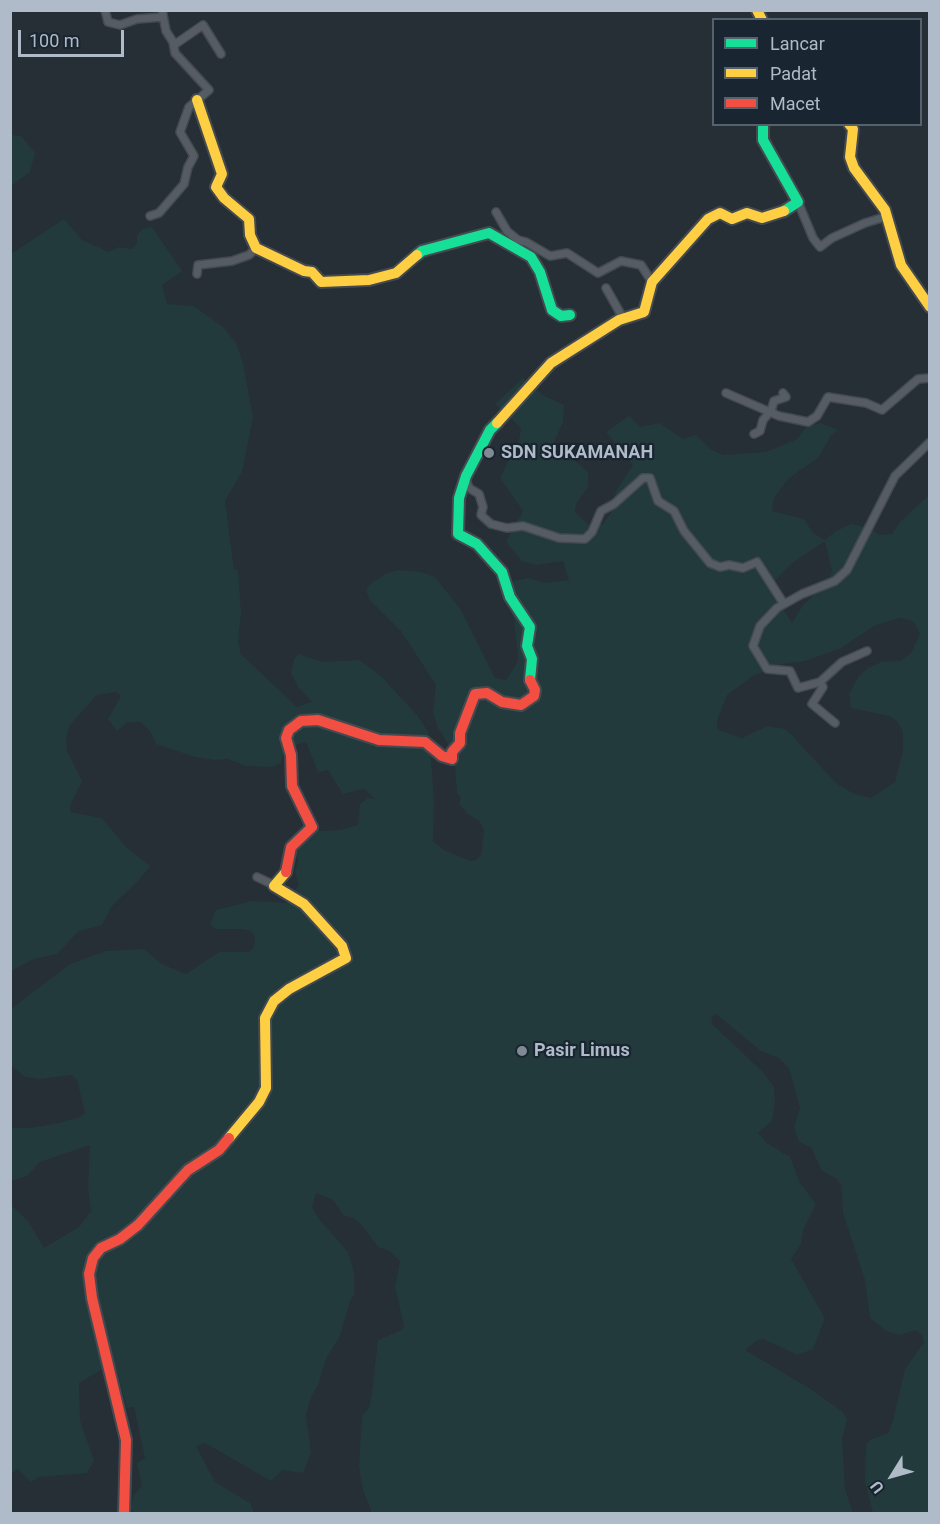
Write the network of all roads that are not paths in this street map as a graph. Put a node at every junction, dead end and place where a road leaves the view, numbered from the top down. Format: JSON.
{"nodes":[{"id":1,"x":105,"y":10,"type":"edge"},
{"id":2,"x":163,"y":14,"type":"edge"},
{"id":3,"x":174,"y":45,"type":"junction"},
{"id":4,"x":221,"y":54,"type":"dead end"},
{"id":5,"x":197,"y":100,"type":"junction"},
{"id":6,"x":763,"y":126,"type":"edge"},
{"id":7,"x":850,"y":126,"type":"edge"},
{"id":8,"x":798,"y":202,"type":"junction"},
{"id":9,"x":496,"y":212,"type":"dead end"},
{"id":10,"x":150,"y":216,"type":"dead end"},
{"id":11,"x":888,"y":216,"type":"junction"},
{"id":12,"x":256,"y":248,"type":"junction"},
{"id":13,"x":197,"y":274,"type":"dead end"},
{"id":14,"x":652,"y":282,"type":"junction"},
{"id":15,"x":606,"y":288,"type":"dead end"},
{"id":16,"x":930,"y":308,"type":"edge"},
{"id":17,"x":570,"y":315,"type":"dead end"},
{"id":18,"x":622,"y":318,"type":"junction"},
{"id":19,"x":930,"y":378,"type":"edge"},
{"id":20,"x":726,"y":393,"type":"dead end"},
{"id":21,"x":783,"y":393,"type":"dead end"},
{"id":22,"x":769,"y":411,"type":"junction"},
{"id":23,"x":754,"y":434,"type":"dead end"},
{"id":24,"x":930,"y":442,"type":"edge"},
{"id":25,"x":466,"y":476,"type":"junction"},
{"id":26,"x":784,"y":604,"type":"junction"},
{"id":27,"x":867,"y":651,"type":"dead end"},
{"id":28,"x":820,"y":682,"type":"junction"},
{"id":29,"x":835,"y":723,"type":"dead end"},
{"id":30,"x":257,"y":877,"type":"dead end"},
{"id":31,"x":274,"y":885,"type":"junction"},
{"id":32,"x":124,"y":1514,"type":"edge"}],
"edges":[{"from":1,"to":2,"type":"street"},
{"from":2,"to":3,"type":"street"},
{"from":3,"to":4,"type":"street"},
{"from":3,"to":5,"type":"street"},
{"from":5,"to":10,"type":"street"},
{"from":5,"to":12,"type":"street"},
{"from":6,"to":8,"type":"street"},
{"from":7,"to":11,"type":"street"},
{"from":8,"to":11,"type":"street"},
{"from":8,"to":14,"type":"street"},
{"from":9,"to":14,"type":"street"},
{"from":11,"to":16,"type":"street"},
{"from":12,"to":13,"type":"street"},
{"from":12,"to":17,"type":"street"},
{"from":14,"to":18,"type":"street"},
{"from":15,"to":18,"type":"street"},
{"from":18,"to":25,"type":"street"},
{"from":19,"to":22,"type":"street"},
{"from":20,"to":22,"type":"street"},
{"from":21,"to":22,"type":"street"},
{"from":22,"to":23,"type":"street"},
{"from":24,"to":26,"type":"street"},
{"from":25,"to":26,"type":"street"},
{"from":25,"to":31,"type":"street"},
{"from":26,"to":28,"type":"street"},
{"from":27,"to":28,"type":"street"},
{"from":28,"to":29,"type":"street"},
{"from":30,"to":31,"type":"street"},
{"from":31,"to":32,"type":"street"}]}
